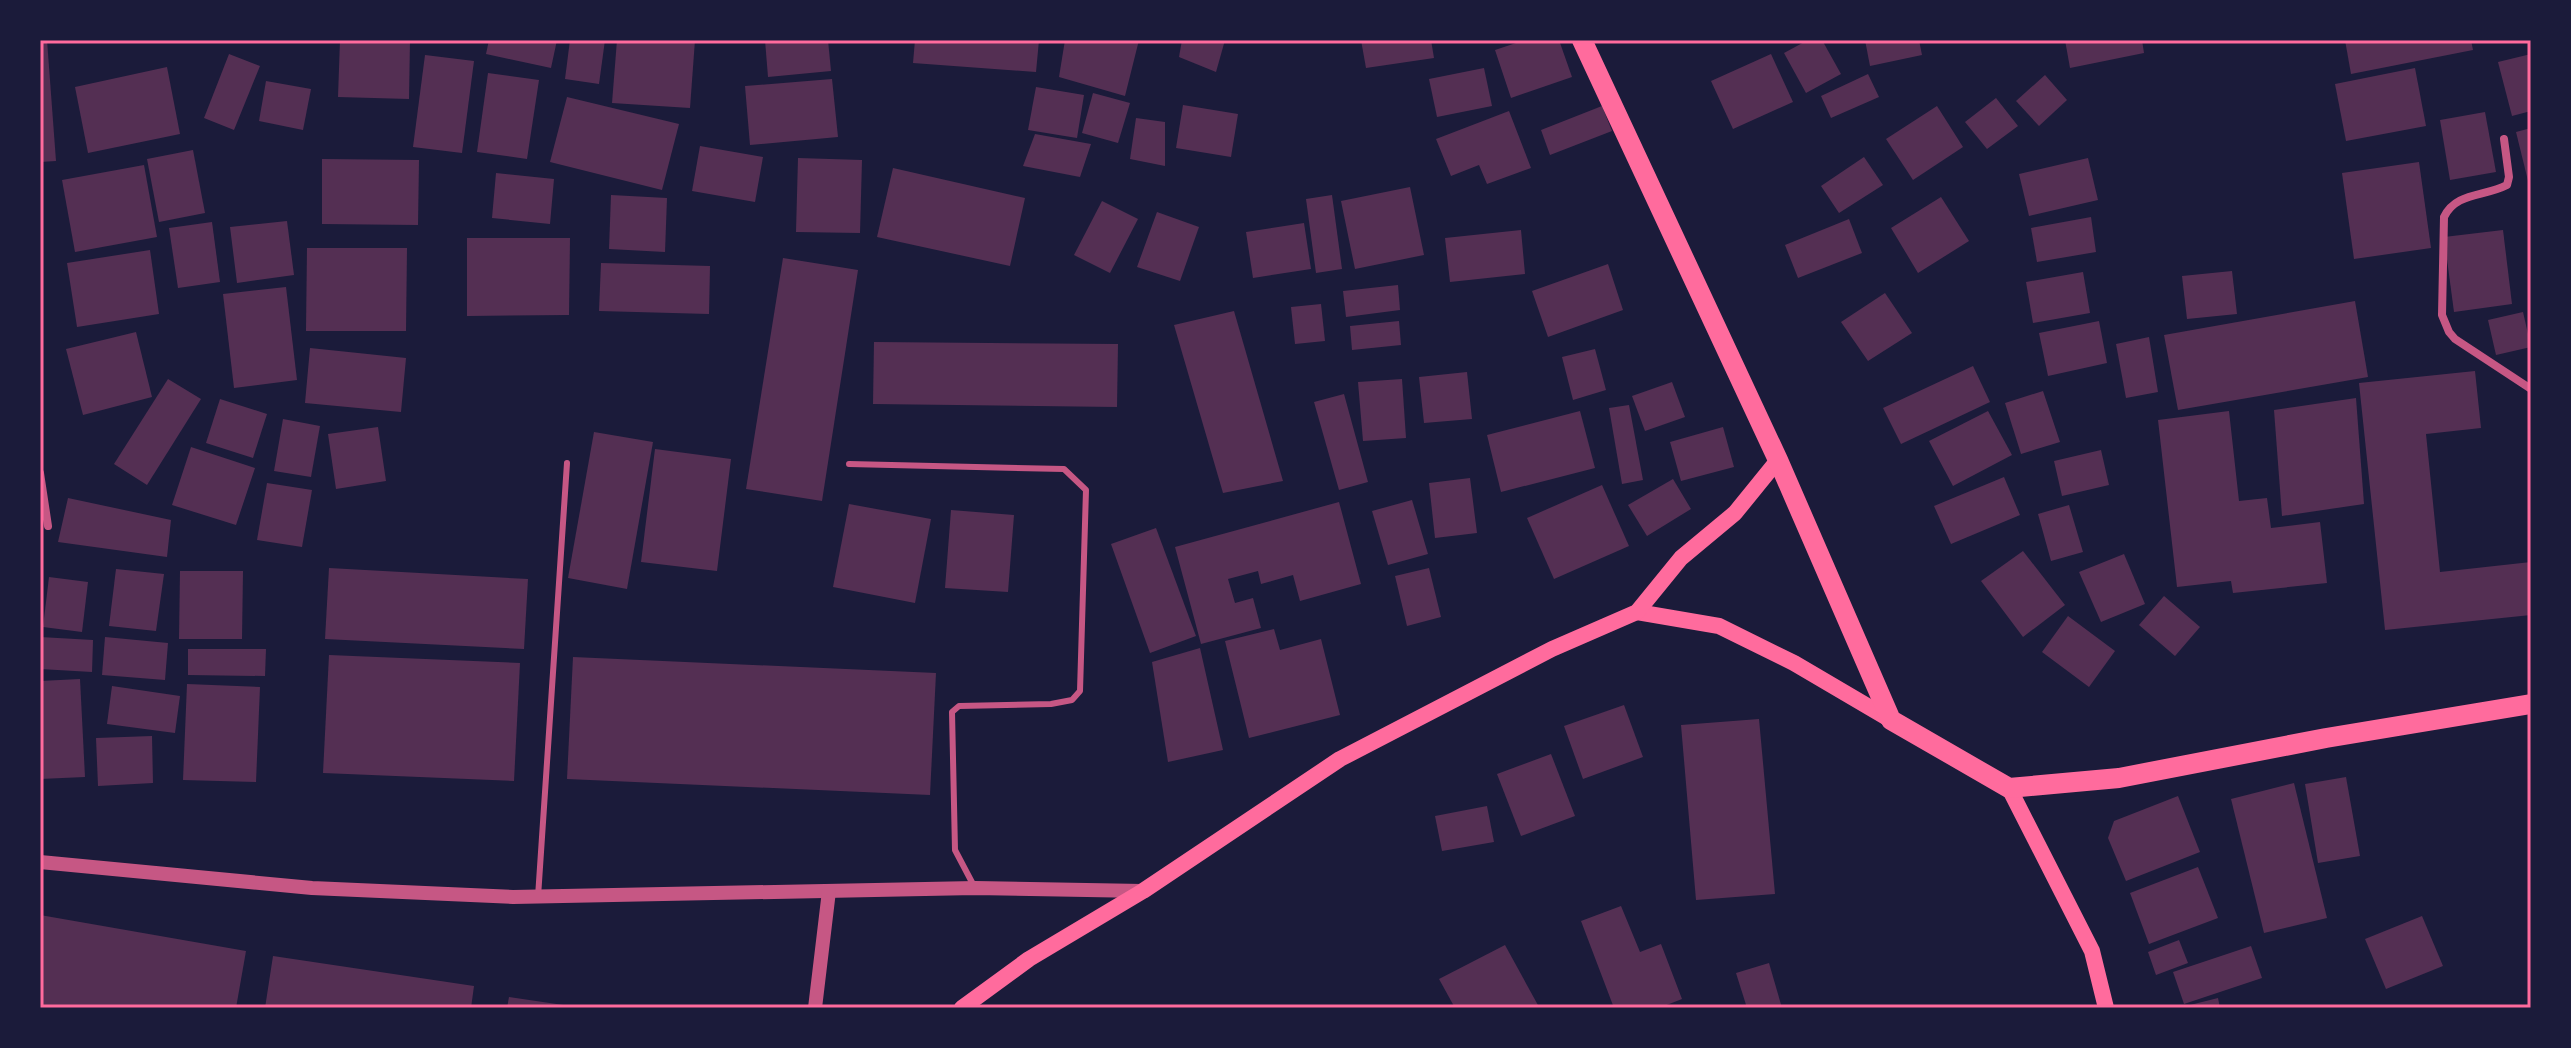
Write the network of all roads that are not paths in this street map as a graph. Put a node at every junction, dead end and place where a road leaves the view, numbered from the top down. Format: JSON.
{"nodes":[{"id":1,"x":1582,"y":40,"type":"edge"},
{"id":2,"x":2504,"y":139,"type":"dead end"},
{"id":3,"x":2531,"y":389,"type":"edge"},
{"id":4,"x":1778,"y":460,"type":"junction"},
{"id":5,"x":567,"y":463,"type":"dead end"},
{"id":6,"x":849,"y":464,"type":"dead end"},
{"id":7,"x":40,"y":473,"type":"edge"},
{"id":8,"x":48,"y":526,"type":"dead end"},
{"id":9,"x":1637,"y":612,"type":"junction"},
{"id":10,"x":2531,"y":704,"type":"edge"},
{"id":11,"x":1891,"y":720,"type":"junction"},
{"id":12,"x":2009,"y":788,"type":"junction"},
{"id":13,"x":40,"y":862,"type":"edge"},
{"id":14,"x":975,"y":888,"type":"junction"},
{"id":15,"x":829,"y":891,"type":"junction"},
{"id":16,"x":1143,"y":891,"type":"junction"},
{"id":17,"x":538,"y":897,"type":"junction"},
{"id":18,"x":815,"y":1008,"type":"edge"},
{"id":19,"x":962,"y":1008,"type":"edge"},
{"id":20,"x":2106,"y":1008,"type":"edge"}],
"edges":[{"from":1,"to":4,"type":"main road"},
{"from":2,"to":3,"type":"street"},
{"from":4,"to":9,"type":"main road"},
{"from":4,"to":11,"type":"main road"},
{"from":5,"to":17,"type":"lane"},
{"from":6,"to":14,"type":"lane"},
{"from":7,"to":8,"type":"street"},
{"from":9,"to":11,"type":"main road"},
{"from":9,"to":16,"type":"main road"},
{"from":10,"to":12,"type":"main road"},
{"from":11,"to":12,"type":"main road"},
{"from":12,"to":20,"type":"main road"},
{"from":13,"to":17,"type":"street"},
{"from":14,"to":15,"type":"street"},
{"from":14,"to":16,"type":"street"},
{"from":15,"to":17,"type":"street"},
{"from":15,"to":18,"type":"street"},
{"from":16,"to":19,"type":"main road"}]}
